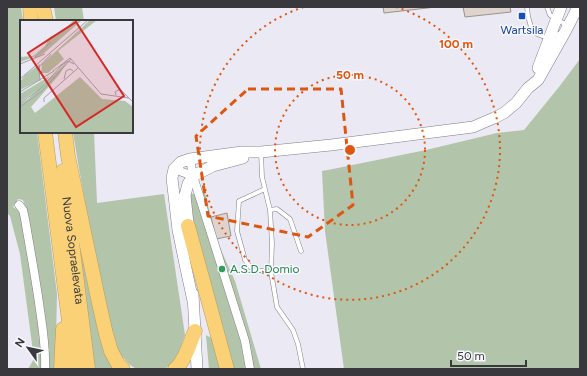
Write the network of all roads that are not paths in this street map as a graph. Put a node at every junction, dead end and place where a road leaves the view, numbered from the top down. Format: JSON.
{"nodes":[{"id":1,"x":30,"y":7,"type":"edge"},
{"id":2,"x":43,"y":7,"type":"edge"},
{"id":3,"x":527,"y":7,"type":"edge"},
{"id":4,"x":548,"y":7,"type":"edge"},
{"id":5,"x":561,"y":7,"type":"edge"},
{"id":6,"x":577,"y":8,"type":"edge"},
{"id":7,"x":557,"y":19,"type":"junction"},
{"id":8,"x":31,"y":20,"type":"edge"},
{"id":9,"x":45,"y":20,"type":"edge"},
{"id":10,"x":567,"y":28,"type":"junction"},
{"id":11,"x":549,"y":38,"type":"junction"},
{"id":12,"x":528,"y":88,"type":"junction"},
{"id":13,"x":45,"y":133,"type":"edge"},
{"id":14,"x":58,"y":133,"type":"edge"},
{"id":15,"x":64,"y":133,"type":"edge"},
{"id":16,"x":261,"y":152,"type":"junction"},
{"id":17,"x":190,"y":159,"type":"junction"},
{"id":18,"x":174,"y":169,"type":"junction"},
{"id":19,"x":193,"y":176,"type":"junction"},
{"id":20,"x":265,"y":189,"type":"junction"},
{"id":21,"x":19,"y":205,"type":"dead end"},
{"id":22,"x":270,"y":210,"type":"junction"},
{"id":23,"x":188,"y":226,"type":"junction"},
{"id":24,"x":301,"y":251,"type":"dead end"},
{"id":25,"x":271,"y":272,"type":"junction"},
{"id":26,"x":64,"y":285,"type":"junction"},
{"id":27,"x":193,"y":301,"type":"junction"},
{"id":28,"x":195,"y":331,"type":"junction"},
{"id":29,"x":45,"y":369,"type":"edge"},
{"id":30,"x":61,"y":369,"type":"edge"},
{"id":31,"x":75,"y":369,"type":"edge"},
{"id":32,"x":88,"y":369,"type":"edge"},
{"id":33,"x":123,"y":369,"type":"edge"},
{"id":34,"x":175,"y":369,"type":"edge"},
{"id":35,"x":197,"y":369,"type":"edge"},
{"id":36,"x":227,"y":369,"type":"edge"},
{"id":37,"x":250,"y":369,"type":"edge"},
{"id":38,"x":303,"y":369,"type":"edge"}],
"edges":[{"from":1,"to":8,"type":"highway"},
{"from":2,"to":9,"type":"highway"},
{"from":3,"to":11,"type":"lane"},
{"from":4,"to":7,"type":"lane"},
{"from":5,"to":7,"type":"street"},
{"from":6,"to":10,"type":"street"},
{"from":7,"to":10,"type":"lane"},
{"from":7,"to":11,"type":"street"},
{"from":10,"to":11,"type":"lane"},
{"from":10,"to":12,"type":"street"},
{"from":11,"to":12,"type":"street"},
{"from":12,"to":16,"type":"street"},
{"from":13,"to":26,"type":"highway","name":"Nuova Sopraelevata"},
{"from":14,"to":32,"type":"highway","name":"Nuova Sopraelevata"},
{"from":15,"to":33,"type":"highway"},
{"from":16,"to":17,"type":"street"},
{"from":16,"to":19,"type":"street"},
{"from":16,"to":20,"type":"lane"},
{"from":17,"to":18,"type":"street"},
{"from":17,"to":19,"type":"street"},
{"from":18,"to":19,"type":"street"},
{"from":18,"to":27,"type":"street"},
{"from":19,"to":23,"type":"street"},
{"from":19,"to":37,"type":"street"},
{"from":20,"to":22,"type":"lane"},
{"from":20,"to":25,"type":"lane"},
{"from":21,"to":29,"type":"street"},
{"from":22,"to":24,"type":"lane"},
{"from":22,"to":25,"type":"lane"},
{"from":23,"to":27,"type":"street"},
{"from":23,"to":36,"type":"highway"},
{"from":25,"to":38,"type":"lane"},
{"from":26,"to":30,"type":"highway"},
{"from":26,"to":31,"type":"highway","name":"Nuova Sopraelevata"},
{"from":27,"to":28,"type":"street"},
{"from":28,"to":34,"type":"highway"},
{"from":28,"to":35,"type":"street"}]}
